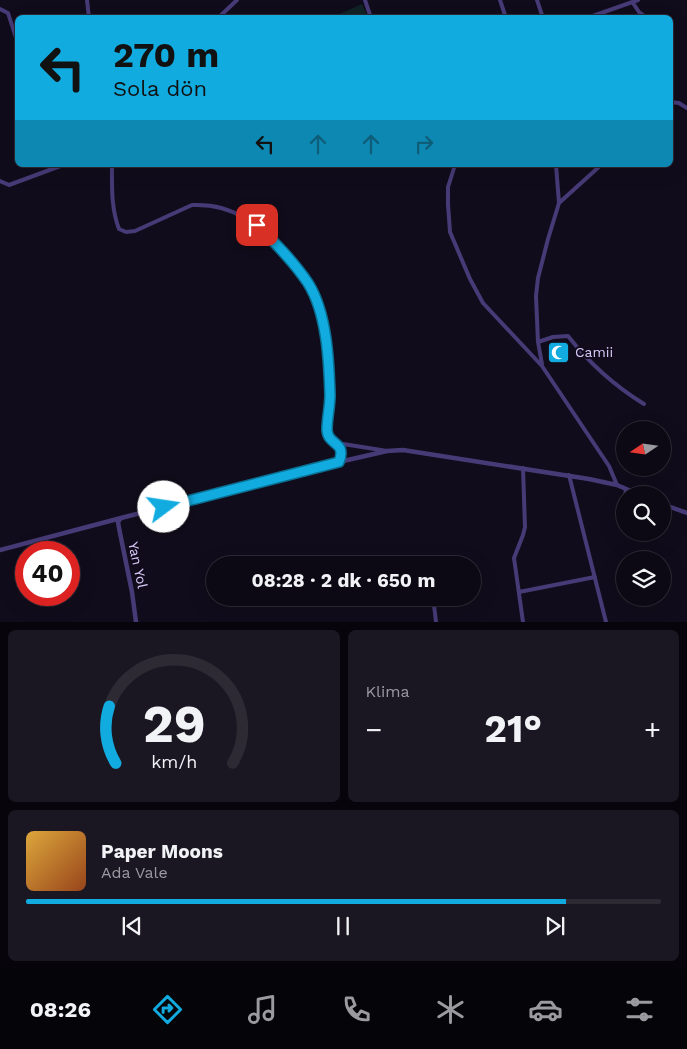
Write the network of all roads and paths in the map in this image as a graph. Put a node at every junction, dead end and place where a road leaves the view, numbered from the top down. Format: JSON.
{"nodes":[{"id":1,"x":87,"y":0,"type":"edge"},
{"id":2,"x":237,"y":0,"type":"edge"},
{"id":3,"x":365,"y":0,"type":"edge"},
{"id":4,"x":500,"y":0,"type":"edge"},
{"id":5,"x":537,"y":0,"type":"edge"},
{"id":6,"x":638,"y":0,"type":"edge"},
{"id":7,"x":633,"y":3,"type":"junction"},
{"id":8,"x":0,"y":9,"type":"edge"},
{"id":9,"x":89,"y":15,"type":"edge"},
{"id":10,"x":221,"y":15,"type":"edge"},
{"id":11,"x":370,"y":15,"type":"edge"},
{"id":12,"x":505,"y":15,"type":"edge"},
{"id":13,"x":542,"y":15,"type":"edge"},
{"id":14,"x":596,"y":15,"type":"edge"},
{"id":15,"x":643,"y":15,"type":"edge"},
{"id":16,"x":15,"y":35,"type":"edge"},
{"id":17,"x":673,"y":102,"type":"edge"},
{"id":18,"x":687,"y":108,"type":"edge"},
{"id":19,"x":57,"y":167,"type":"edge"},
{"id":20,"x":112,"y":167,"type":"edge"},
{"id":21,"x":453,"y":167,"type":"edge"},
{"id":22,"x":556,"y":167,"type":"edge"},
{"id":23,"x":600,"y":167,"type":"edge"},
{"id":24,"x":0,"y":181,"type":"edge"},
{"id":25,"x":559,"y":203,"type":"junction"},
{"id":26,"x":538,"y":342,"type":"junction"},
{"id":27,"x":542,"y":366,"type":"junction"},
{"id":28,"x":644,"y":404,"type":"dead end"},
{"id":29,"x":337,"y":444,"type":"junction"},
{"id":30,"x":387,"y":450,"type":"junction"},
{"id":31,"x":339,"y":462,"type":"junction"},
{"id":32,"x":523,"y":468,"type":"junction"},
{"id":33,"x":569,"y":475,"type":"junction"},
{"id":34,"x":617,"y":485,"type":"joint"},
{"id":35,"x":671,"y":507,"type":"edge"},
{"id":36,"x":687,"y":513,"type":"edge"},
{"id":37,"x":121,"y":518,"type":"junction"},
{"id":38,"x":0,"y":550,"type":"edge"},
{"id":39,"x":594,"y":577,"type":"junction"},
{"id":40,"x":519,"y":592,"type":"junction"},
{"id":41,"x":434,"y":606,"type":"edge"},
{"id":42,"x":136,"y":622,"type":"edge"},
{"id":43,"x":436,"y":622,"type":"edge"},
{"id":44,"x":523,"y":622,"type":"edge"},
{"id":45,"x":606,"y":622,"type":"edge"}],
"edges":[{"from":1,"to":9,"type":"street"},
{"from":2,"to":10,"type":"street"},
{"from":3,"to":11,"type":"street"},
{"from":4,"to":12,"type":"street"},
{"from":5,"to":13,"type":"street"},
{"from":6,"to":7,"type":"street"},
{"from":7,"to":14,"type":"street"},
{"from":7,"to":15,"type":"street"},
{"from":8,"to":16,"type":"street"},
{"from":17,"to":18,"type":"street"},
{"from":19,"to":24,"type":"street"},
{"from":20,"to":29,"type":"street"},
{"from":21,"to":27,"type":"street"},
{"from":22,"to":25,"type":"street"},
{"from":23,"to":25,"type":"street"},
{"from":25,"to":26,"type":"street"},
{"from":26,"to":27,"type":"street"},
{"from":26,"to":28,"type":"street"},
{"from":27,"to":34,"type":"street"},
{"from":29,"to":30,"type":"street"},
{"from":29,"to":31,"type":"street"},
{"from":30,"to":31,"type":"street"},
{"from":30,"to":32,"type":"street"},
{"from":31,"to":37,"type":"street"},
{"from":32,"to":33,"type":"street"},
{"from":32,"to":40,"type":"street"},
{"from":33,"to":34,"type":"street"},
{"from":33,"to":39,"type":"street"},
{"from":35,"to":36,"type":"street"},
{"from":37,"to":38,"type":"street"},
{"from":37,"to":42,"type":"street","name":"Yan Yol"},
{"from":39,"to":40,"type":"street"},
{"from":39,"to":45,"type":"street"},
{"from":40,"to":44,"type":"street"},
{"from":41,"to":43,"type":"street"}]}
